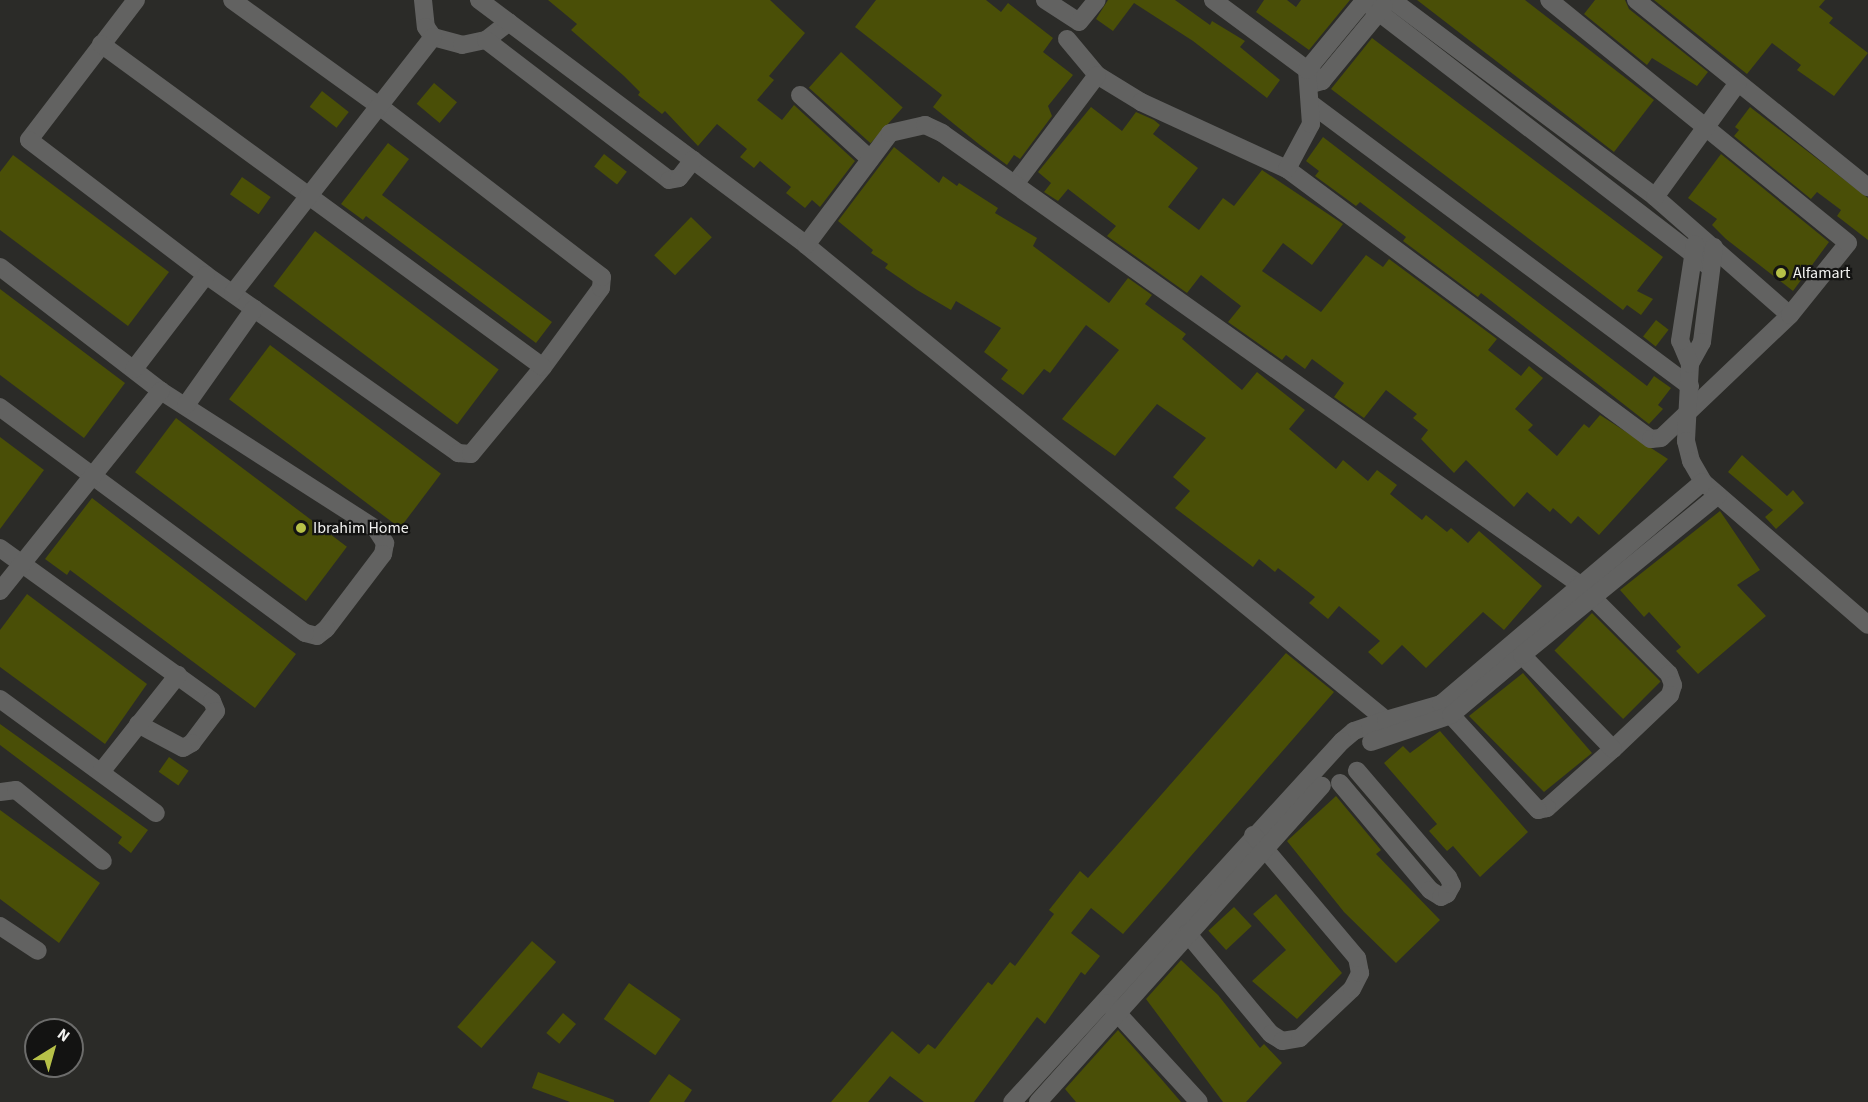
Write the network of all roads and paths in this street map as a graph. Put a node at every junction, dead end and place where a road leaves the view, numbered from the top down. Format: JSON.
{"nodes":[{"id":1,"x":136,"y":0,"type":"edge"},
{"id":2,"x":232,"y":0,"type":"edge"},
{"id":3,"x":423,"y":0,"type":"edge"},
{"id":4,"x":479,"y":0,"type":"edge"},
{"id":5,"x":1046,"y":0,"type":"edge"},
{"id":6,"x":1097,"y":0,"type":"edge"},
{"id":7,"x":1213,"y":0,"type":"edge"},
{"id":8,"x":1390,"y":0,"type":"edge"},
{"id":9,"x":1549,"y":0,"type":"edge"},
{"id":10,"x":1636,"y":0,"type":"edge"},
{"id":11,"x":1364,"y":1,"type":"edge"},
{"id":12,"x":1377,"y":15,"type":"junction"},
{"id":13,"x":509,"y":22,"type":"junction"},
{"id":14,"x":433,"y":37,"type":"junction"},
{"id":15,"x":1067,"y":39,"type":"dead end"},
{"id":16,"x":486,"y":40,"type":"junction"},
{"id":17,"x":101,"y":44,"type":"junction"},
{"id":18,"x":1097,"y":75,"type":"junction"},
{"id":19,"x":1737,"y":84,"type":"junction"},
{"id":20,"x":1311,"y":85,"type":"junction"},
{"id":21,"x":800,"y":95,"type":"dead end"},
{"id":22,"x":380,"y":106,"type":"junction"},
{"id":23,"x":1705,"y":127,"type":"junction"},
{"id":24,"x":870,"y":159,"type":"junction"},
{"id":25,"x":693,"y":160,"type":"junction"},
{"id":26,"x":1287,"y":169,"type":"junction"},
{"id":27,"x":1628,"y":177,"type":"junction"},
{"id":28,"x":1015,"y":184,"type":"junction"},
{"id":29,"x":1868,"y":187,"type":"edge"},
{"id":30,"x":1617,"y":192,"type":"junction"},
{"id":31,"x":1655,"y":197,"type":"junction"},
{"id":32,"x":307,"y":198,"type":"junction"},
{"id":33,"x":1697,"y":232,"type":"junction"},
{"id":34,"x":806,"y":245,"type":"junction"},
{"id":35,"x":1714,"y":247,"type":"junction"},
{"id":36,"x":1694,"y":252,"type":"junction"},
{"id":37,"x":0,"y":267,"type":"edge"},
{"id":38,"x":1711,"y":268,"type":"junction"},
{"id":39,"x":207,"y":275,"type":"junction"},
{"id":40,"x":233,"y":293,"type":"junction"},
{"id":41,"x":255,"y":309,"type":"junction"},
{"id":42,"x":1790,"y":315,"type":"junction"},
{"id":43,"x":1683,"y":317,"type":"junction"},
{"id":44,"x":1705,"y":320,"type":"junction"},
{"id":45,"x":1690,"y":364,"type":"junction"},
{"id":46,"x":543,"y":367,"type":"junction"},
{"id":47,"x":134,"y":369,"type":"junction"},
{"id":48,"x":1690,"y":386,"type":"junction"},
{"id":49,"x":160,"y":391,"type":"junction"},
{"id":50,"x":186,"y":405,"type":"junction"},
{"id":51,"x":0,"y":407,"type":"edge"},
{"id":52,"x":1689,"y":411,"type":"junction"},
{"id":53,"x":94,"y":477,"type":"junction"},
{"id":54,"x":1702,"y":482,"type":"junction"},
{"id":55,"x":1718,"y":495,"type":"junction"},
{"id":56,"x":0,"y":548,"type":"edge"},
{"id":57,"x":22,"y":563,"type":"junction"},
{"id":58,"x":1584,"y":590,"type":"junction"},
{"id":59,"x":0,"y":591,"type":"edge"},
{"id":60,"x":1868,"y":626,"type":"edge"},
{"id":61,"x":1522,"y":655,"type":"junction"},
{"id":62,"x":178,"y":675,"type":"junction"},
{"id":63,"x":0,"y":699,"type":"edge"},
{"id":64,"x":1446,"y":709,"type":"junction"},
{"id":65,"x":138,"y":724,"type":"junction"},
{"id":66,"x":1375,"y":729,"type":"junction"},
{"id":67,"x":1613,"y":749,"type":"junction"},
{"id":68,"x":1357,"y":771,"type":"junction"},
{"id":69,"x":101,"y":772,"type":"junction"},
{"id":70,"x":1323,"y":783,"type":"junction"},
{"id":71,"x":0,"y":792,"type":"edge"},
{"id":72,"x":156,"y":813,"type":"dead end"},
{"id":73,"x":1258,"y":842,"type":"junction"},
{"id":74,"x":103,"y":861,"type":"dead end"},
{"id":75,"x":0,"y":926,"type":"edge"},
{"id":76,"x":1187,"y":933,"type":"junction"},
{"id":77,"x":38,"y":951,"type":"dead end"},
{"id":78,"x":1110,"y":1006,"type":"junction"},
{"id":79,"x":1012,"y":1102,"type":"edge"},
{"id":80,"x":1039,"y":1102,"type":"edge"},
{"id":81,"x":1199,"y":1102,"type":"edge"}],
"edges":[{"from":1,"to":17,"type":"street"},
{"from":2,"to":22,"type":"street"},
{"from":3,"to":14,"type":"street"},
{"from":4,"to":13,"type":"street"},
{"from":5,"to":6,"type":"street"},
{"from":7,"to":20,"type":"street"},
{"from":8,"to":12,"type":"street"},
{"from":8,"to":27,"type":"street"},
{"from":9,"to":23,"type":"street"},
{"from":10,"to":19,"type":"street"},
{"from":11,"to":12,"type":"street"},
{"from":11,"to":20,"type":"street"},
{"from":12,"to":20,"type":"street"},
{"from":12,"to":30,"type":"street"},
{"from":13,"to":16,"type":"street"},
{"from":13,"to":25,"type":"street"},
{"from":14,"to":16,"type":"street"},
{"from":14,"to":22,"type":"street"},
{"from":15,"to":18,"type":"street"},
{"from":16,"to":25,"type":"street"},
{"from":17,"to":32,"type":"street"},
{"from":17,"to":39,"type":"street"},
{"from":18,"to":26,"type":"street"},
{"from":18,"to":28,"type":"street"},
{"from":19,"to":23,"type":"street"},
{"from":19,"to":29,"type":"street"},
{"from":20,"to":26,"type":"street"},
{"from":20,"to":48,"type":"street"},
{"from":21,"to":24,"type":"street"},
{"from":22,"to":32,"type":"street"},
{"from":22,"to":46,"type":"street"},
{"from":23,"to":31,"type":"street"},
{"from":23,"to":42,"type":"street"},
{"from":24,"to":28,"type":"street"},
{"from":24,"to":34,"type":"street"},
{"from":25,"to":34,"type":"street"},
{"from":26,"to":52,"type":"street"},
{"from":27,"to":30,"type":"street"},
{"from":27,"to":31,"type":"street"},
{"from":28,"to":58,"type":"street"},
{"from":30,"to":36,"type":"street"},
{"from":31,"to":33,"type":"street"},
{"from":32,"to":40,"type":"street"},
{"from":32,"to":46,"type":"street"},
{"from":33,"to":35,"type":"street"},
{"from":33,"to":36,"type":"street"},
{"from":34,"to":66,"type":"street"},
{"from":35,"to":38,"type":"street"},
{"from":35,"to":42,"type":"street"},
{"from":36,"to":38,"type":"street"},
{"from":36,"to":43,"type":"street"},
{"from":37,"to":47,"type":"street"},
{"from":38,"to":44,"type":"street"},
{"from":39,"to":40,"type":"street"},
{"from":39,"to":47,"type":"street"},
{"from":40,"to":41,"type":"street"},
{"from":41,"to":46,"type":"street"},
{"from":41,"to":50,"type":"street"},
{"from":42,"to":52,"type":"street"},
{"from":43,"to":44,"type":"street"},
{"from":43,"to":45,"type":"street"},
{"from":44,"to":45,"type":"street"},
{"from":45,"to":48,"type":"street"},
{"from":47,"to":49,"type":"street"},
{"from":48,"to":52,"type":"street"},
{"from":49,"to":50,"type":"street"},
{"from":49,"to":53,"type":"street"},
{"from":50,"to":53,"type":"street"},
{"from":51,"to":53,"type":"street"},
{"from":52,"to":54,"type":"street"},
{"from":53,"to":57,"type":"street"},
{"from":54,"to":55,"type":"street"},
{"from":54,"to":58,"type":"street"},
{"from":55,"to":58,"type":"street"},
{"from":55,"to":60,"type":"street"},
{"from":56,"to":57,"type":"street"},
{"from":57,"to":59,"type":"street"},
{"from":57,"to":62,"type":"street"},
{"from":58,"to":61,"type":"street"},
{"from":58,"to":64,"type":"street"},
{"from":58,"to":67,"type":"street"},
{"from":61,"to":64,"type":"street"},
{"from":61,"to":67,"type":"street"},
{"from":62,"to":65,"type":"street"},
{"from":62,"to":65,"type":"street"},
{"from":63,"to":69,"type":"street"},
{"from":64,"to":66,"type":"street"},
{"from":64,"to":66,"type":"street"},
{"from":64,"to":67,"type":"street"},
{"from":65,"to":69,"type":"street"},
{"from":66,"to":68,"type":"street"},
{"from":66,"to":70,"type":"street"},
{"from":68,"to":70,"type":"street"},
{"from":68,"to":70,"type":"street"},
{"from":69,"to":72,"type":"street"},
{"from":70,"to":73,"type":"street"},
{"from":71,"to":74,"type":"street"},
{"from":73,"to":76,"type":"street"},
{"from":73,"to":76,"type":"street"},
{"from":73,"to":78,"type":"street"},
{"from":75,"to":77,"type":"street"},
{"from":76,"to":78,"type":"street"},
{"from":78,"to":79,"type":"street"},
{"from":78,"to":80,"type":"street"},
{"from":78,"to":81,"type":"street"}]}
